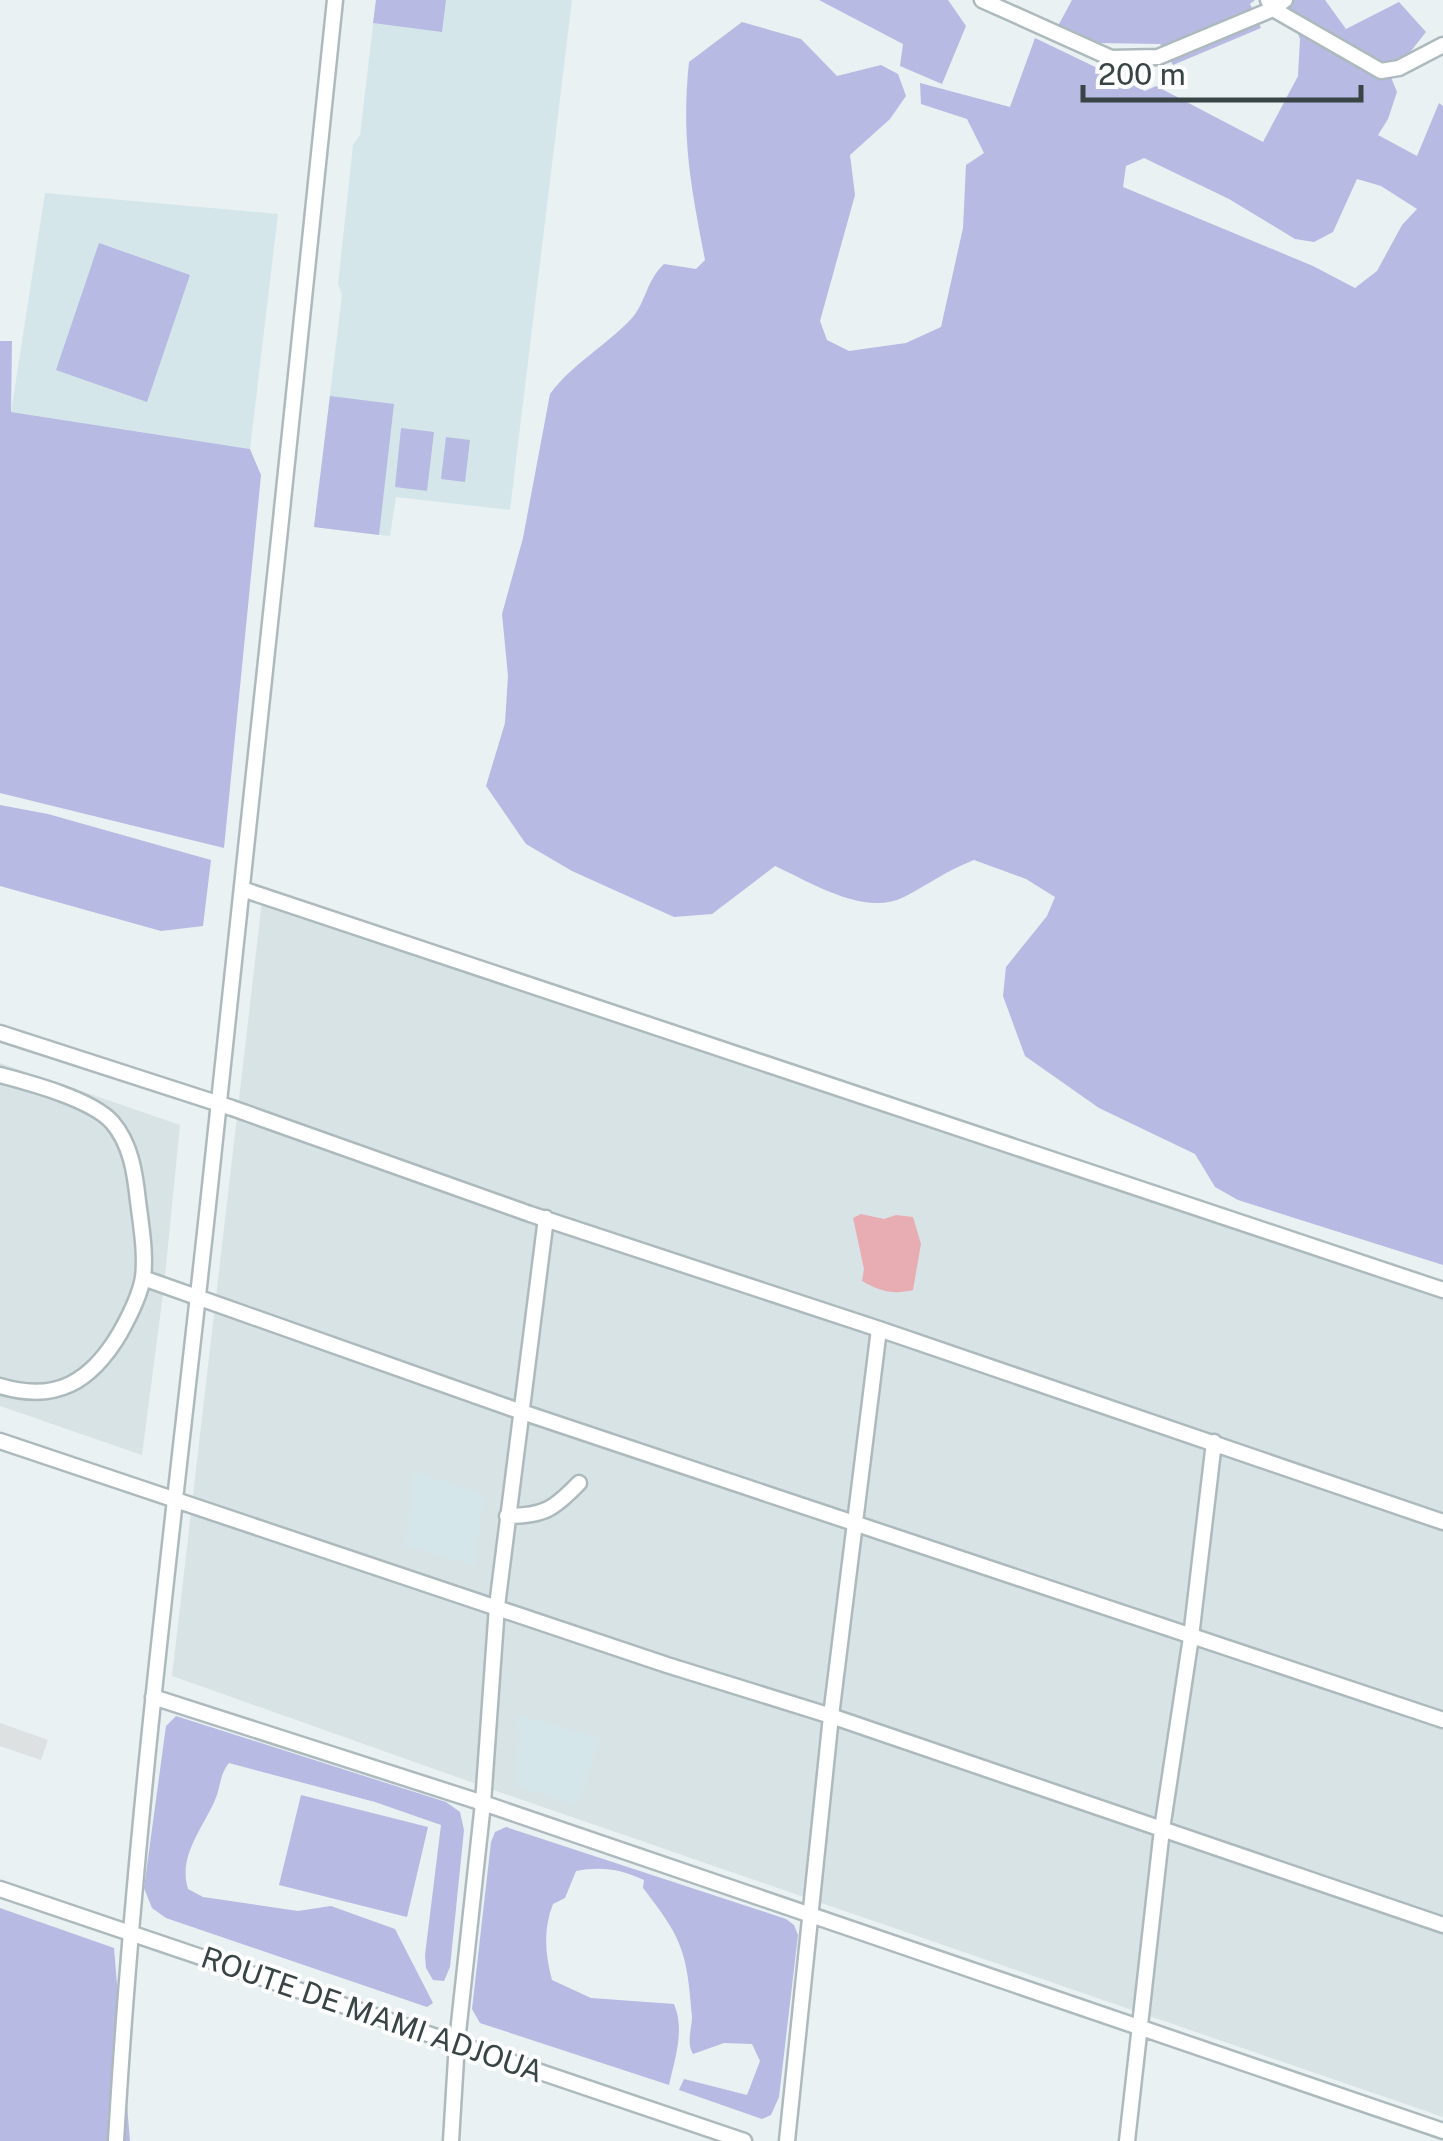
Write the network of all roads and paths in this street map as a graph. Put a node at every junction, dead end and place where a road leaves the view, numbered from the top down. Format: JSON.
{"nodes":[{"id":1,"x":334,"y":0,"type":"edge"},
{"id":2,"x":982,"y":0,"type":"edge"},
{"id":3,"x":1276,"y":3,"type":"edge"},
{"id":4,"x":1443,"y":45,"type":"edge"},
{"id":5,"x":242,"y":889,"type":"junction"},
{"id":6,"x":0,"y":1033,"type":"edge"},
{"id":7,"x":0,"y":1075,"type":"edge"},
{"id":8,"x":218,"y":1104,"type":"junction"},
{"id":9,"x":546,"y":1218,"type":"junction"},
{"id":10,"x":143,"y":1278,"type":"junction"},
{"id":11,"x":1443,"y":1290,"type":"edge"},
{"id":12,"x":196,"y":1298,"type":"junction"},
{"id":13,"x":879,"y":1329,"type":"junction"},
{"id":14,"x":0,"y":1386,"type":"edge"},
{"id":15,"x":519,"y":1411,"type":"junction"},
{"id":16,"x":0,"y":1441,"type":"edge"},
{"id":17,"x":1214,"y":1442,"type":"junction"},
{"id":18,"x":579,"y":1482,"type":"dead end"},
{"id":19,"x":174,"y":1500,"type":"junction"},
{"id":20,"x":508,"y":1516,"type":"junction"},
{"id":21,"x":854,"y":1521,"type":"junction"},
{"id":22,"x":1443,"y":1522,"type":"edge"},
{"id":23,"x":497,"y":1606,"type":"junction"},
{"id":24,"x":1191,"y":1636,"type":"junction"},
{"id":25,"x":153,"y":1697,"type":"junction"},
{"id":26,"x":831,"y":1716,"type":"junction"},
{"id":27,"x":1443,"y":1720,"type":"edge"},
{"id":28,"x":483,"y":1803,"type":"junction"},
{"id":29,"x":1162,"y":1828,"type":"junction"},
{"id":30,"x":0,"y":1889,"type":"edge"},
{"id":31,"x":810,"y":1917,"type":"junction"},
{"id":32,"x":1443,"y":1925,"type":"edge"},
{"id":33,"x":128,"y":1932,"type":"junction"},
{"id":34,"x":1140,"y":2030,"type":"junction"},
{"id":35,"x":457,"y":2042,"type":"junction"},
{"id":36,"x":1443,"y":2131,"type":"edge"},
{"id":37,"x":116,"y":2141,"type":"edge"},
{"id":38,"x":451,"y":2141,"type":"edge"},
{"id":39,"x":744,"y":2141,"type":"edge"},
{"id":40,"x":786,"y":2141,"type":"edge"},
{"id":41,"x":1127,"y":2141,"type":"edge"}],
"edges":[{"from":1,"to":5,"type":"street"},
{"from":2,"to":3,"type":"street"},
{"from":3,"to":4,"type":"street"},
{"from":5,"to":8,"type":"street"},
{"from":5,"to":11,"type":"street"},
{"from":6,"to":8,"type":"street"},
{"from":7,"to":10,"type":"street"},
{"from":8,"to":9,"type":"street"},
{"from":8,"to":12,"type":"street"},
{"from":9,"to":13,"type":"street"},
{"from":9,"to":15,"type":"street"},
{"from":10,"to":12,"type":"street"},
{"from":10,"to":14,"type":"street"},
{"from":12,"to":15,"type":"street"},
{"from":12,"to":19,"type":"street"},
{"from":13,"to":17,"type":"street"},
{"from":13,"to":21,"type":"street"},
{"from":15,"to":20,"type":"street"},
{"from":15,"to":21,"type":"street"},
{"from":16,"to":19,"type":"street"},
{"from":17,"to":22,"type":"street"},
{"from":17,"to":24,"type":"street"},
{"from":18,"to":20,"type":"street"},
{"from":19,"to":23,"type":"street"},
{"from":19,"to":25,"type":"street"},
{"from":20,"to":23,"type":"street"},
{"from":21,"to":24,"type":"street"},
{"from":21,"to":26,"type":"street"},
{"from":23,"to":26,"type":"street"},
{"from":23,"to":28,"type":"street"},
{"from":24,"to":27,"type":"street"},
{"from":24,"to":29,"type":"street"},
{"from":25,"to":28,"type":"street"},
{"from":25,"to":33,"type":"street"},
{"from":26,"to":29,"type":"street"},
{"from":26,"to":31,"type":"street"},
{"from":28,"to":31,"type":"street"},
{"from":28,"to":35,"type":"street"},
{"from":29,"to":32,"type":"street"},
{"from":29,"to":34,"type":"street"},
{"from":30,"to":33,"type":"street","name":"ROUTE DE MAMI ADJOUA"},
{"from":31,"to":34,"type":"street"},
{"from":31,"to":40,"type":"street"},
{"from":33,"to":35,"type":"street","name":"ROUTE DE MAMI ADJOUA"},
{"from":33,"to":37,"type":"street"},
{"from":34,"to":36,"type":"street"},
{"from":34,"to":41,"type":"street"},
{"from":35,"to":38,"type":"street"},
{"from":35,"to":39,"type":"street","name":"ROUTE DE MAMI ADJOUA"}]}
